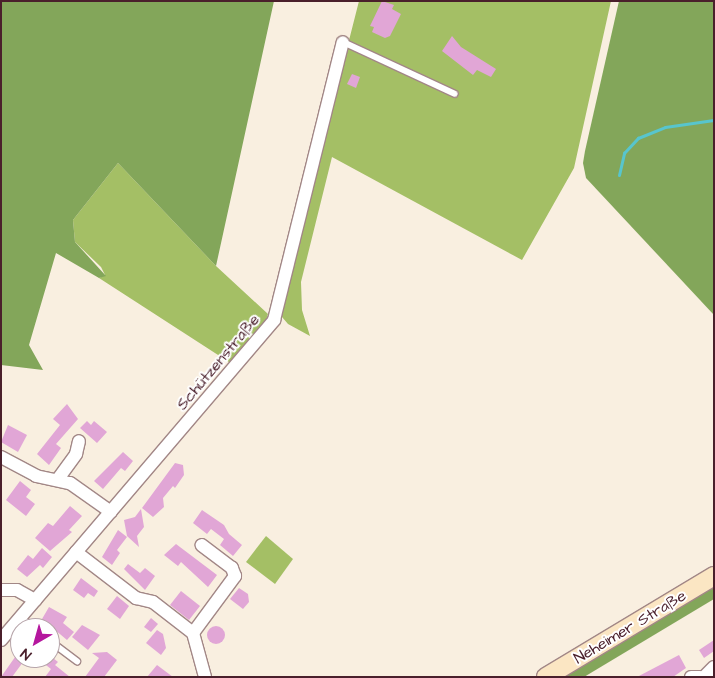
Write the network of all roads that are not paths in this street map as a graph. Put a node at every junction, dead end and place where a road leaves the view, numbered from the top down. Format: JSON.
{"nodes":[{"id":1,"x":342,"y":42,"type":"joint"},
{"id":2,"x":455,"y":94,"type":"dead end"},
{"id":3,"x":79,"y":441,"type":"dead end"},
{"id":4,"x":1,"y":457,"type":"edge"},
{"id":5,"x":58,"y":479,"type":"junction"},
{"id":6,"x":111,"y":512,"type":"junction"},
{"id":7,"x":202,"y":545,"type":"dead end"},
{"id":8,"x":76,"y":552,"type":"junction"},
{"id":9,"x":714,"y":576,"type":"edge"},
{"id":10,"x":1,"y":590,"type":"edge"},
{"id":11,"x":35,"y":600,"type":"junction"},
{"id":12,"x":20,"y":618,"type":"edge"},
{"id":13,"x":10,"y":630,"type":"edge"},
{"id":14,"x":193,"y":633,"type":"junction"},
{"id":15,"x":1,"y":640,"type":"edge"},
{"id":16,"x":60,"y":648,"type":"edge"},
{"id":17,"x":76,"y":661,"type":"dead end"},
{"id":18,"x":714,"y":667,"type":"edge"},
{"id":19,"x":204,"y":677,"type":"edge"},
{"id":20,"x":546,"y":677,"type":"edge"},
{"id":21,"x":691,"y":677,"type":"edge"},
{"id":22,"x":702,"y":677,"type":"edge"}],
"edges":[{"from":1,"to":2,"type":"lane"},
{"from":1,"to":6,"type":"street","name":"Schützenstraße"},
{"from":3,"to":5,"type":"street"},
{"from":4,"to":5,"type":"street"},
{"from":5,"to":6,"type":"street"},
{"from":6,"to":8,"type":"street","name":"Schützenstraße"},
{"from":7,"to":14,"type":"street"},
{"from":8,"to":11,"type":"street","name":"Schützenstraße"},
{"from":8,"to":14,"type":"street"},
{"from":9,"to":20,"type":"main road","name":"Neheimer Straße"},
{"from":10,"to":11,"type":"street"},
{"from":11,"to":12,"type":"street","name":"Schützenstraße"},
{"from":13,"to":15,"type":"street","name":"Schützenstraße"},
{"from":14,"to":19,"type":"street"},
{"from":16,"to":17,"type":"lane"},
{"from":18,"to":22,"type":"street"},
{"from":21,"to":22,"type":"street"}]}
